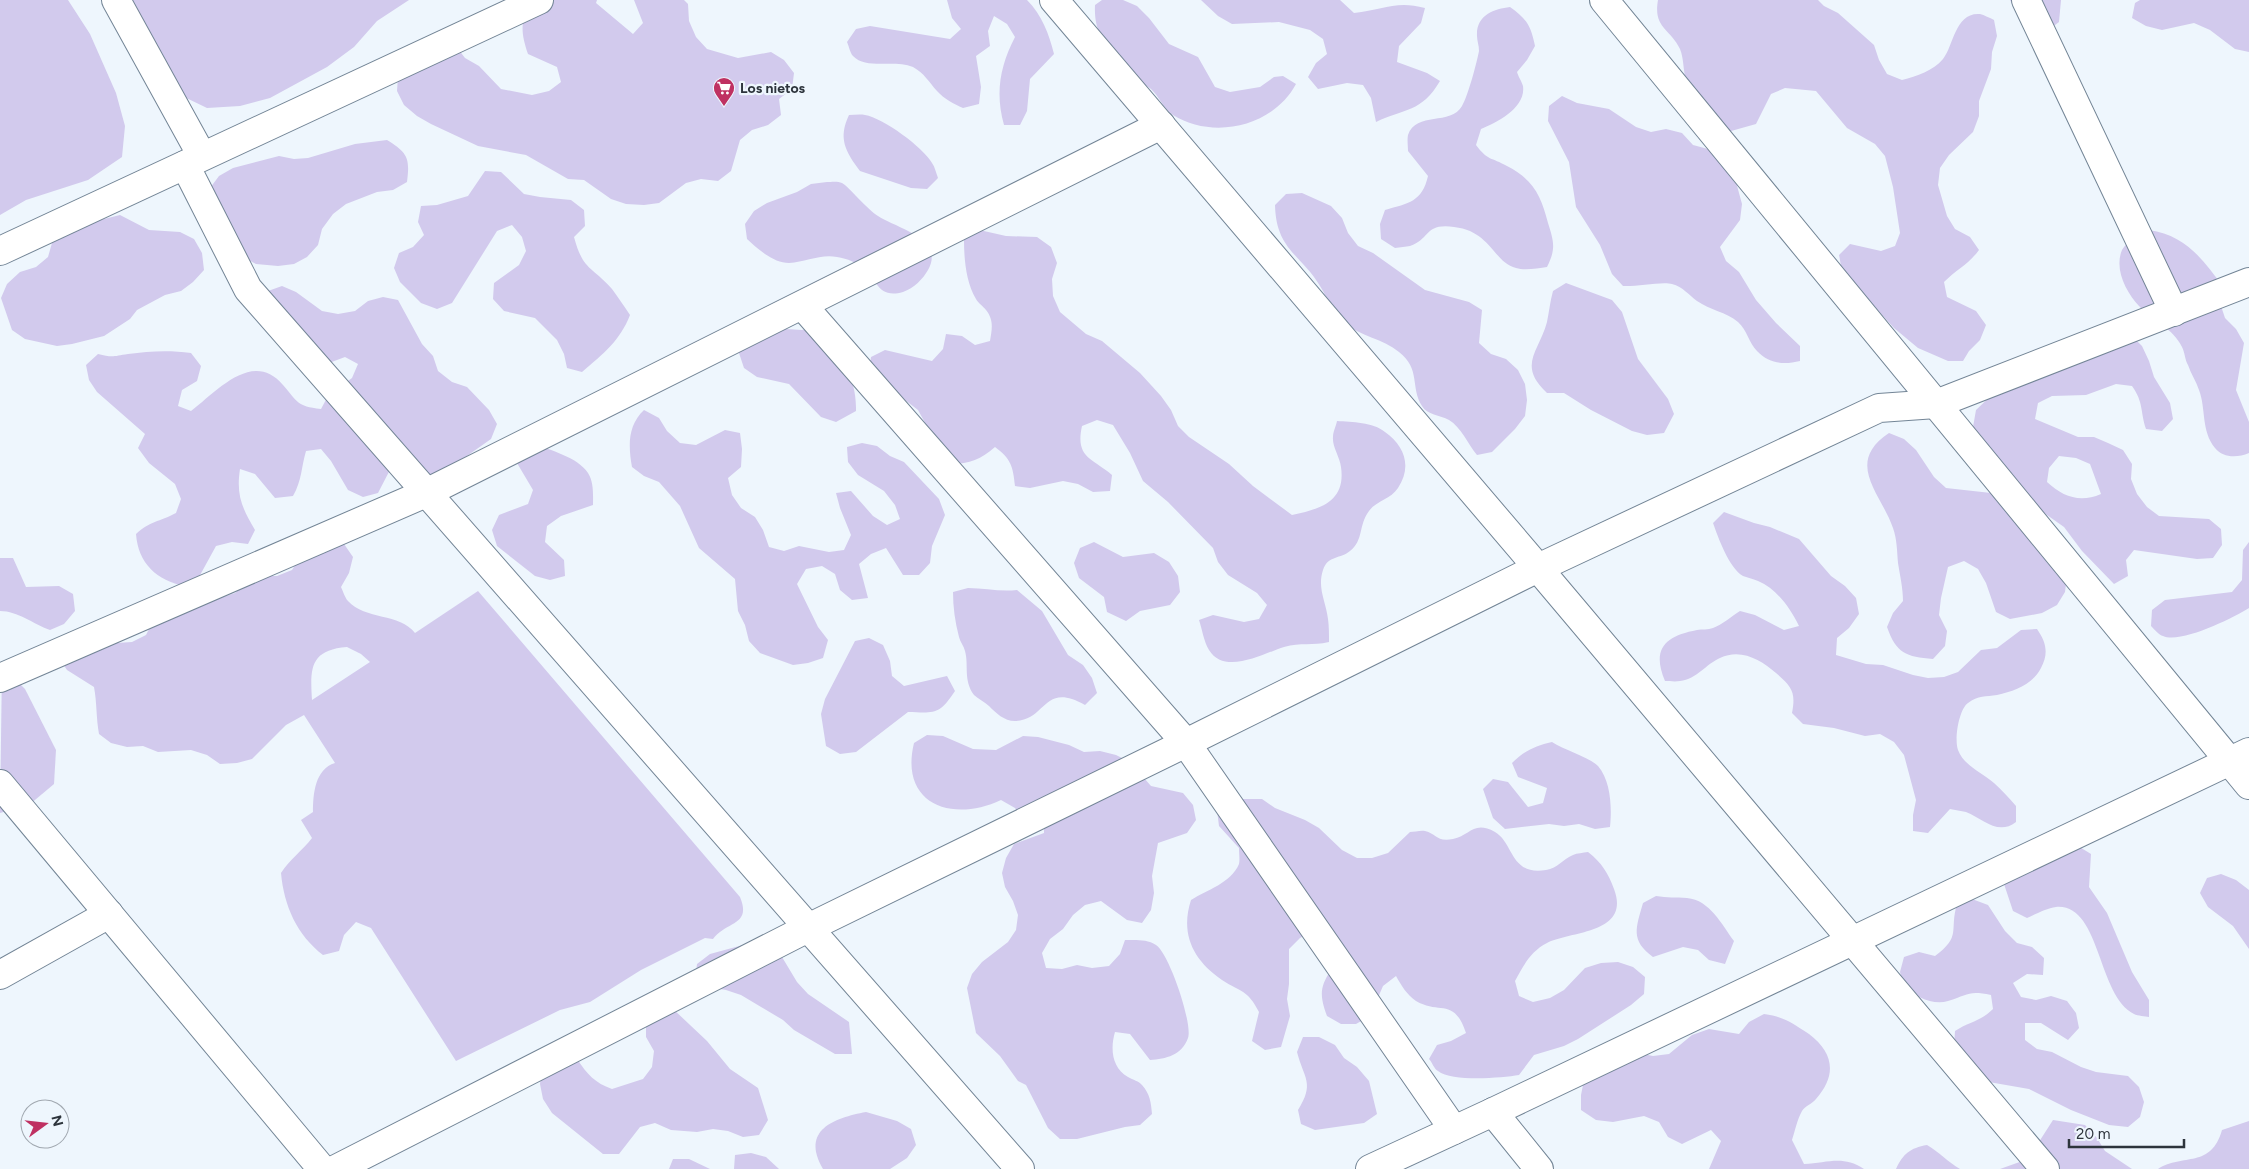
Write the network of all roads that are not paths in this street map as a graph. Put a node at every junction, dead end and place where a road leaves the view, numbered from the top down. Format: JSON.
{"nodes":[{"id":1,"x":116,"y":0,"type":"edge"},
{"id":2,"x":539,"y":0,"type":"edge"},
{"id":3,"x":1054,"y":0,"type":"edge"},
{"id":4,"x":1604,"y":0,"type":"edge"},
{"id":5,"x":2026,"y":0,"type":"edge"},
{"id":6,"x":1161,"y":125,"type":"junction"},
{"id":7,"x":194,"y":160,"type":"junction"},
{"id":8,"x":0,"y":251,"type":"edge"},
{"id":9,"x":2249,"y":282,"type":"edge"},
{"id":10,"x":802,"y":306,"type":"junction"},
{"id":11,"x":2174,"y":312,"type":"junction"},
{"id":12,"x":1936,"y":404,"type":"junction"},
{"id":13,"x":426,"y":493,"type":"junction"},
{"id":14,"x":1538,"y":568,"type":"junction"},
{"id":15,"x":0,"y":678,"type":"edge"},
{"id":16,"x":1186,"y":743,"type":"junction"},
{"id":17,"x":2239,"y":757,"type":"edge"},
{"id":18,"x":0,"y":784,"type":"edge"},
{"id":19,"x":2249,"y":785,"type":"edge"},
{"id":20,"x":109,"y":914,"type":"junction"},
{"id":21,"x":808,"y":928,"type":"junction"},
{"id":22,"x":1853,"y":942,"type":"junction"},
{"id":23,"x":0,"y":975,"type":"edge"},
{"id":24,"x":1493,"y":1112,"type":"junction"},
{"id":25,"x":1454,"y":1130,"type":"junction"},
{"id":26,"x":322,"y":1169,"type":"edge"},
{"id":27,"x":336,"y":1169,"type":"edge"},
{"id":28,"x":1020,"y":1169,"type":"edge"},
{"id":29,"x":1370,"y":1169,"type":"edge"},
{"id":30,"x":1540,"y":1169,"type":"edge"},
{"id":31,"x":2045,"y":1169,"type":"edge"}],
"edges":[{"from":1,"to":7,"type":"street"},
{"from":2,"to":7,"type":"street"},
{"from":3,"to":6,"type":"street"},
{"from":4,"to":12,"type":"street"},
{"from":5,"to":11,"type":"street"},
{"from":6,"to":10,"type":"street"},
{"from":6,"to":14,"type":"street"},
{"from":7,"to":8,"type":"street"},
{"from":7,"to":13,"type":"street"},
{"from":9,"to":11,"type":"street"},
{"from":10,"to":13,"type":"street"},
{"from":10,"to":16,"type":"street"},
{"from":11,"to":12,"type":"street"},
{"from":12,"to":14,"type":"street"},
{"from":12,"to":17,"type":"street"},
{"from":13,"to":15,"type":"street"},
{"from":13,"to":21,"type":"street"},
{"from":14,"to":16,"type":"street"},
{"from":14,"to":22,"type":"street"},
{"from":16,"to":21,"type":"street"},
{"from":16,"to":25,"type":"street"},
{"from":17,"to":19,"type":"street"},
{"from":17,"to":22,"type":"street"},
{"from":18,"to":20,"type":"street"},
{"from":20,"to":23,"type":"street"},
{"from":20,"to":26,"type":"street"},
{"from":21,"to":27,"type":"street"},
{"from":21,"to":28,"type":"street"},
{"from":22,"to":24,"type":"street"},
{"from":22,"to":31,"type":"street"},
{"from":24,"to":25,"type":"street"},
{"from":24,"to":30,"type":"street"},
{"from":25,"to":29,"type":"street"}]}
